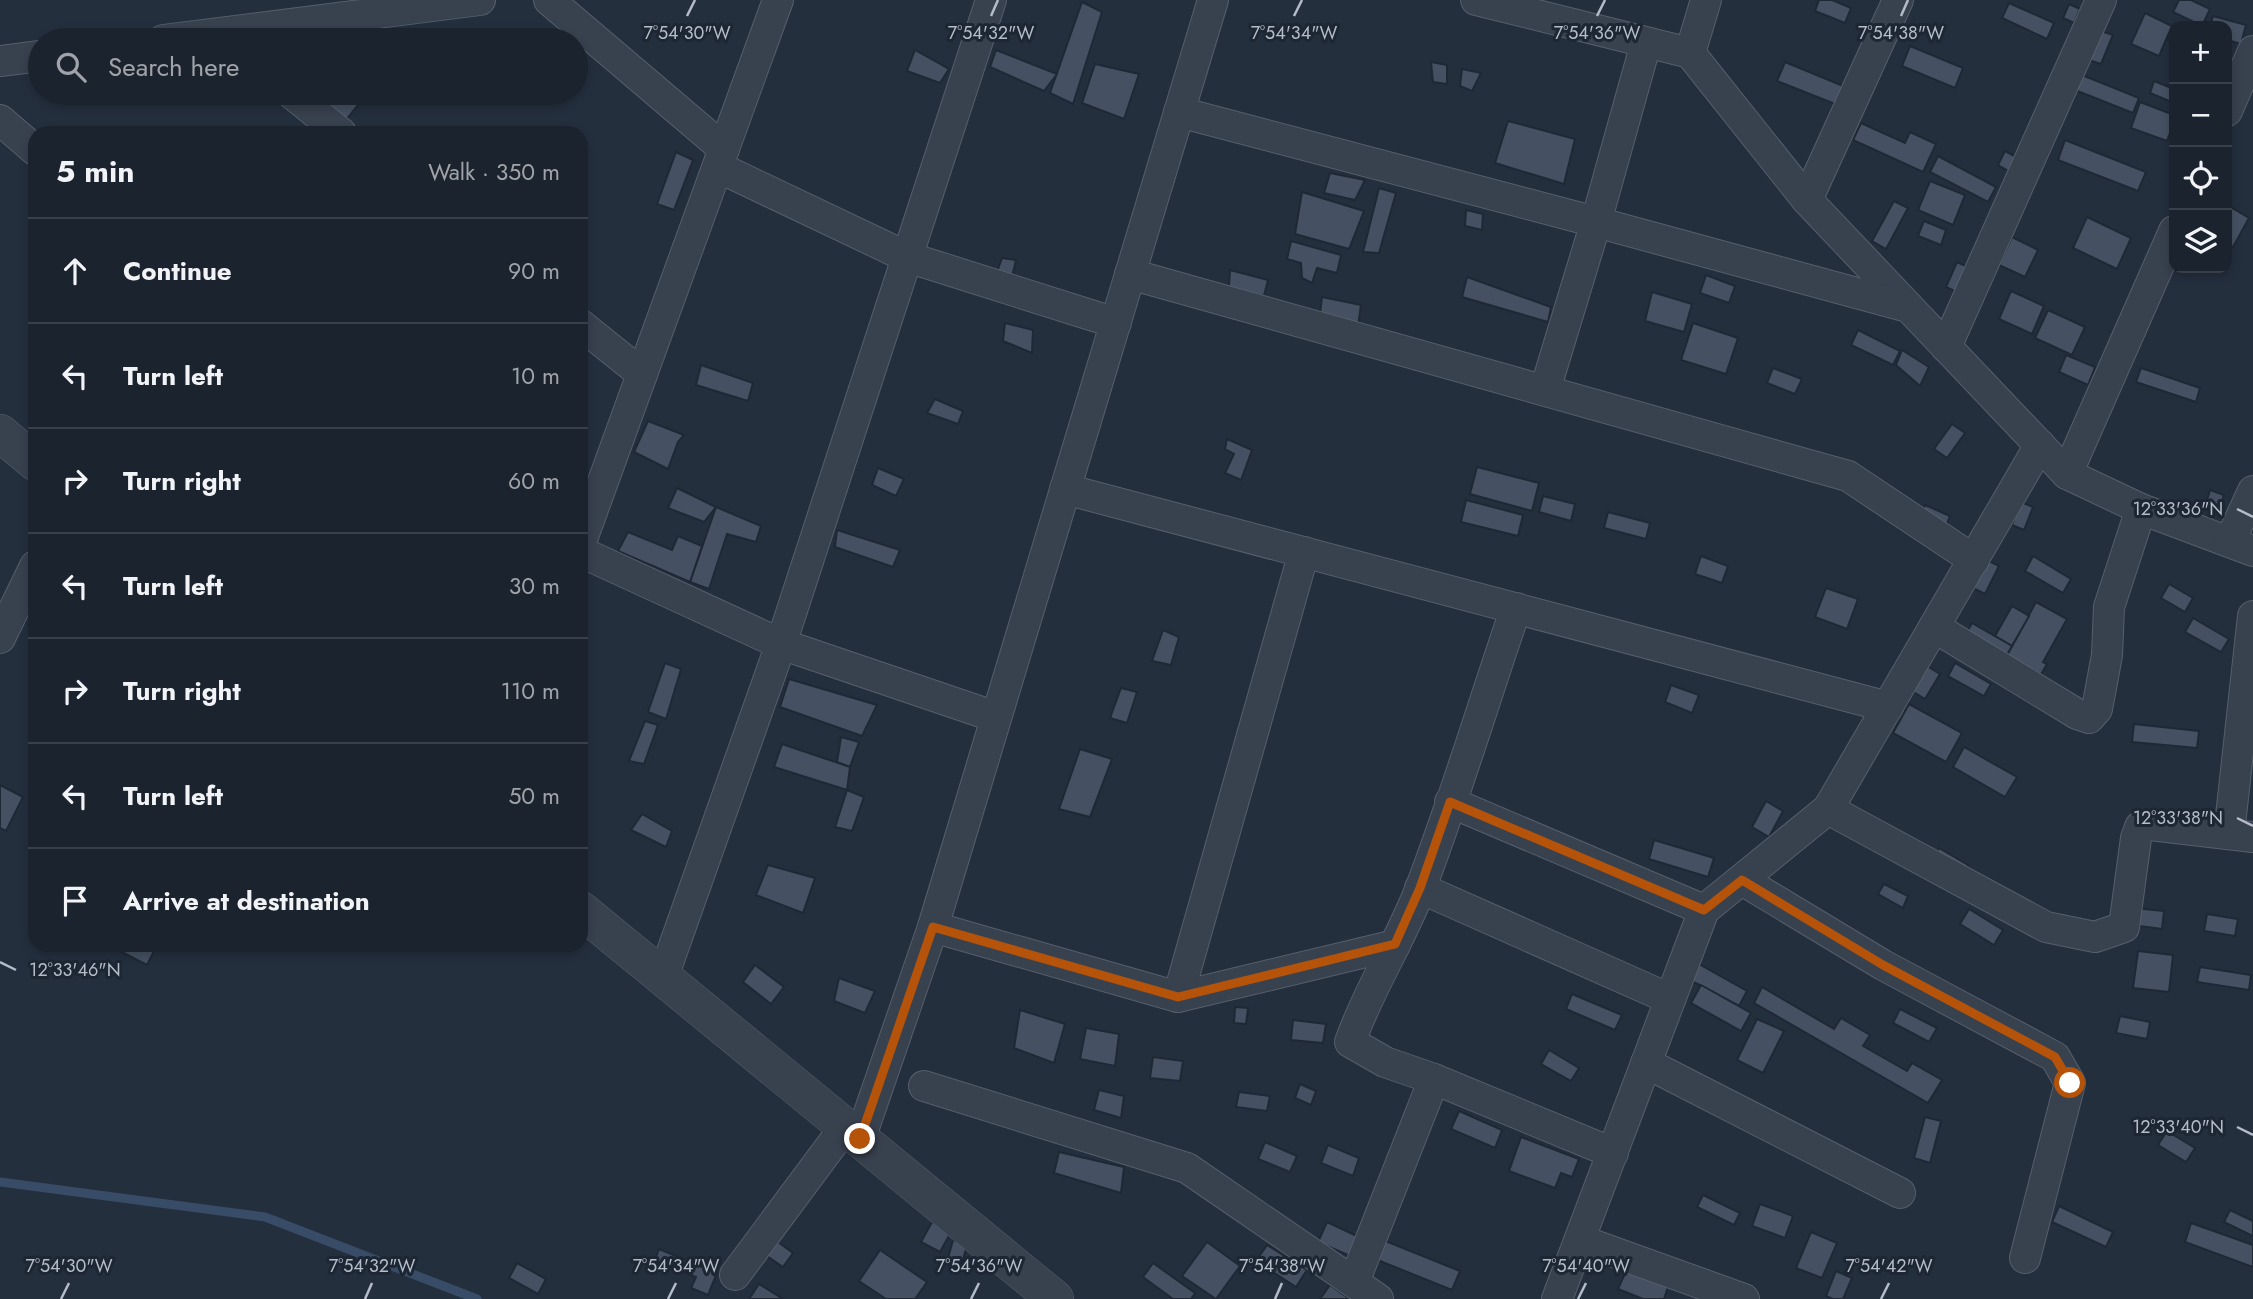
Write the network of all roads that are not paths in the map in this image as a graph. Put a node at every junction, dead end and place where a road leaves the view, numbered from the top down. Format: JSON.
{"nodes":[{"id":1,"x":480,"y":0,"type":"edge"},
{"id":2,"x":549,"y":0,"type":"edge"},
{"id":3,"x":778,"y":0,"type":"edge"},
{"id":4,"x":991,"y":0,"type":"edge"},
{"id":5,"x":1213,"y":0,"type":"edge"},
{"id":6,"x":1476,"y":0,"type":"edge"},
{"id":7,"x":1706,"y":0,"type":"edge"},
{"id":8,"x":1898,"y":0,"type":"edge"},
{"id":9,"x":2101,"y":0,"type":"edge"},
{"id":10,"x":284,"y":28,"type":"edge"},
{"id":11,"x":579,"y":28,"type":"edge"},
{"id":12,"x":588,"y":36,"type":"edge"},
{"id":13,"x":1646,"y":43,"type":"junction"},
{"id":14,"x":2253,"y":51,"type":"edge"},
{"id":15,"x":1690,"y":53,"type":"junction"},
{"id":16,"x":28,"y":58,"type":"edge"},
{"id":17,"x":0,"y":61,"type":"edge"},
{"id":18,"x":2232,"y":99,"type":"edge"},
{"id":19,"x":306,"y":105,"type":"edge"},
{"id":20,"x":1179,"y":112,"type":"junction"},
{"id":21,"x":0,"y":120,"type":"edge"},
{"id":22,"x":332,"y":126,"type":"edge"},
{"id":23,"x":28,"y":144,"type":"edge"},
{"id":24,"x":721,"y":158,"type":"junction"},
{"id":25,"x":1807,"y":200,"type":"junction"},
{"id":26,"x":1596,"y":222,"type":"junction"},
{"id":27,"x":2169,"y":241,"type":"edge"},
{"id":28,"x":907,"y":257,"type":"junction"},
{"id":29,"x":1130,"y":274,"type":"junction"},
{"id":30,"x":1909,"y":307,"type":"junction"},
{"id":31,"x":1116,"y":323,"type":"junction"},
{"id":32,"x":588,"y":331,"type":"edge"},
{"id":33,"x":1946,"y":347,"type":"junction"},
{"id":34,"x":642,"y":374,"type":"junction"},
{"id":35,"x":1545,"y":390,"type":"junction"},
{"id":36,"x":0,"y":433,"type":"edge"},
{"id":37,"x":2040,"y":445,"type":"junction"},
{"id":38,"x":28,"y":456,"type":"edge"},
{"id":39,"x":2067,"y":474,"type":"junction"},
{"id":40,"x":1065,"y":489,"type":"junction"},
{"id":41,"x":2253,"y":491,"type":"edge"},
{"id":42,"x":2141,"y":509,"type":"junction"},
{"id":43,"x":588,"y":523,"type":"edge"},
{"id":44,"x":2241,"y":546,"type":"edge"},
{"id":45,"x":1304,"y":552,"type":"junction"},
{"id":46,"x":588,"y":555,"type":"edge"},
{"id":47,"x":1974,"y":560,"type":"junction"},
{"id":48,"x":28,"y":580,"type":"edge"},
{"id":49,"x":1516,"y":608,"type":"junction"},
{"id":50,"x":2253,"y":616,"type":"edge"},
{"id":51,"x":1934,"y":627,"type":"junction"},
{"id":52,"x":0,"y":638,"type":"edge"},
{"id":53,"x":781,"y":644,"type":"junction"},
{"id":54,"x":1888,"y":707,"type":"junction"},
{"id":55,"x":996,"y":717,"type":"junction"},
{"id":56,"x":1450,"y":802,"type":"junction"},
{"id":57,"x":1828,"y":809,"type":"junction"},
{"id":58,"x":2241,"y":836,"type":"edge"},
{"id":59,"x":1742,"y":880,"type":"junction"},
{"id":60,"x":1420,"y":888,"type":"junction"},
{"id":61,"x":1704,"y":910,"type":"junction"},
{"id":62,"x":588,"y":916,"type":"edge"},
{"id":63,"x":933,"y":927,"type":"junction"},
{"id":64,"x":1395,"y":944,"type":"junction"},
{"id":65,"x":663,"y":977,"type":"junction"},
{"id":66,"x":1178,"y":997,"type":"junction"},
{"id":67,"x":1670,"y":999,"type":"junction"},
{"id":68,"x":1646,"y":1063,"type":"junction"},
{"id":69,"x":1434,"y":1079,"type":"junction"},
{"id":70,"x":925,"y":1086,"type":"dead end"},
{"id":71,"x":852,"y":1133,"type":"junction"},
{"id":72,"x":1613,"y":1153,"type":"junction"},
{"id":73,"x":1900,"y":1193,"type":"dead end"},
{"id":74,"x":1580,"y":1240,"type":"junction"},
{"id":75,"x":2025,"y":1258,"type":"dead end"},
{"id":76,"x":735,"y":1275,"type":"dead end"},
{"id":77,"x":1354,"y":1282,"type":"junction"},
{"id":78,"x":1055,"y":1299,"type":"edge"},
{"id":79,"x":1378,"y":1299,"type":"edge"},
{"id":80,"x":1557,"y":1299,"type":"edge"},
{"id":81,"x":1744,"y":1299,"type":"edge"}],
"edges":[{"from":1,"to":10,"type":"street"},
{"from":2,"to":11,"type":"street"},
{"from":3,"to":24,"type":"street"},
{"from":4,"to":28,"type":"street"},
{"from":5,"to":20,"type":"street"},
{"from":6,"to":13,"type":"street"},
{"from":7,"to":15,"type":"street"},
{"from":8,"to":25,"type":"street"},
{"from":9,"to":33,"type":"street"},
{"from":12,"to":24,"type":"street"},
{"from":13,"to":15,"type":"street"},
{"from":13,"to":26,"type":"street"},
{"from":14,"to":18,"type":"street"},
{"from":15,"to":25,"type":"street"},
{"from":16,"to":17,"type":"street"},
{"from":19,"to":22,"type":"street"},
{"from":20,"to":26,"type":"street"},
{"from":20,"to":29,"type":"street"},
{"from":21,"to":23,"type":"street"},
{"from":24,"to":28,"type":"street"},
{"from":24,"to":34,"type":"street"},
{"from":25,"to":30,"type":"street"},
{"from":26,"to":30,"type":"street"},
{"from":26,"to":35,"type":"street"},
{"from":27,"to":39,"type":"street"},
{"from":28,"to":31,"type":"street"},
{"from":28,"to":53,"type":"street"},
{"from":29,"to":31,"type":"street"},
{"from":29,"to":35,"type":"street"},
{"from":30,"to":33,"type":"street"},
{"from":31,"to":40,"type":"street"},
{"from":32,"to":34,"type":"street"},
{"from":33,"to":37,"type":"street"},
{"from":34,"to":43,"type":"street"},
{"from":35,"to":47,"type":"street"},
{"from":36,"to":38,"type":"street"},
{"from":37,"to":39,"type":"street"},
{"from":37,"to":47,"type":"street"},
{"from":39,"to":42,"type":"street"},
{"from":40,"to":45,"type":"street"},
{"from":40,"to":55,"type":"street"},
{"from":41,"to":44,"type":"street"},
{"from":42,"to":44,"type":"street"},
{"from":42,"to":51,"type":"street"},
{"from":45,"to":49,"type":"street"},
{"from":45,"to":66,"type":"street"},
{"from":46,"to":53,"type":"street"},
{"from":47,"to":51,"type":"street"},
{"from":48,"to":52,"type":"street"},
{"from":49,"to":54,"type":"street"},
{"from":49,"to":56,"type":"street"},
{"from":50,"to":58,"type":"street"},
{"from":51,"to":54,"type":"street"},
{"from":53,"to":55,"type":"street"},
{"from":53,"to":65,"type":"street"},
{"from":54,"to":57,"type":"street"},
{"from":55,"to":63,"type":"street"},
{"from":56,"to":60,"type":"street"},
{"from":56,"to":61,"type":"street"},
{"from":57,"to":58,"type":"street"},
{"from":57,"to":59,"type":"street"},
{"from":59,"to":61,"type":"street"},
{"from":59,"to":75,"type":"street"},
{"from":60,"to":64,"type":"street"},
{"from":60,"to":67,"type":"street"},
{"from":61,"to":67,"type":"street"},
{"from":62,"to":65,"type":"street"},
{"from":63,"to":66,"type":"street"},
{"from":63,"to":71,"type":"street"},
{"from":64,"to":66,"type":"street"},
{"from":64,"to":69,"type":"street"},
{"from":65,"to":71,"type":"street"},
{"from":67,"to":68,"type":"street"},
{"from":68,"to":72,"type":"street"},
{"from":68,"to":73,"type":"street"},
{"from":69,"to":72,"type":"street"},
{"from":69,"to":77,"type":"street"},
{"from":70,"to":77,"type":"street"},
{"from":71,"to":76,"type":"street"},
{"from":71,"to":78,"type":"street"},
{"from":72,"to":74,"type":"street"},
{"from":74,"to":80,"type":"street"},
{"from":74,"to":81,"type":"street"},
{"from":77,"to":79,"type":"street"}]}
